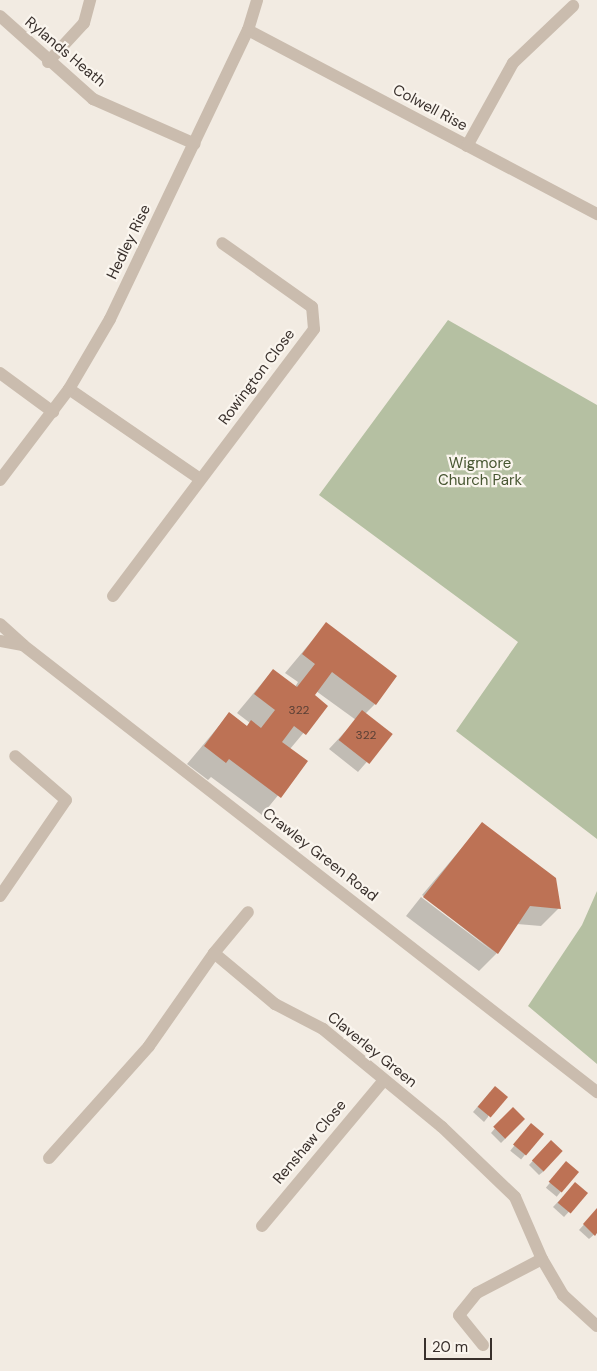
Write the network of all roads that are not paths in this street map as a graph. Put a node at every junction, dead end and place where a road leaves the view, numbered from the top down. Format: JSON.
{"nodes":[{"id":1,"x":90,"y":0,"type":"edge"},
{"id":2,"x":257,"y":0,"type":"edge"},
{"id":3,"x":573,"y":6,"type":"dead end"},
{"id":4,"x":0,"y":16,"type":"edge"},
{"id":5,"x":248,"y":30,"type":"junction"},
{"id":6,"x":48,"y":62,"type":"junction"},
{"id":7,"x":195,"y":144,"type":"junction"},
{"id":8,"x":467,"y":146,"type":"junction"},
{"id":9,"x":597,"y":214,"type":"edge"},
{"id":10,"x":222,"y":243,"type":"dead end"},
{"id":11,"x":0,"y":373,"type":"edge"},
{"id":12,"x":69,"y":390,"type":"junction"},
{"id":13,"x":53,"y":412,"type":"junction"},
{"id":14,"x":0,"y":480,"type":"edge"},
{"id":15,"x":200,"y":480,"type":"junction"},
{"id":16,"x":113,"y":596,"type":"dead end"},
{"id":17,"x":0,"y":624,"type":"edge"},
{"id":18,"x":0,"y":641,"type":"edge"},
{"id":19,"x":22,"y":645,"type":"junction"},
{"id":20,"x":15,"y":756,"type":"dead end"},
{"id":21,"x":0,"y":896,"type":"edge"},
{"id":22,"x":248,"y":912,"type":"dead end"},
{"id":23,"x":214,"y":953,"type":"junction"},
{"id":24,"x":384,"y":1080,"type":"junction"},
{"id":25,"x":597,"y":1092,"type":"edge"},
{"id":26,"x":49,"y":1158,"type":"dead end"},
{"id":27,"x":262,"y":1226,"type":"dead end"},
{"id":28,"x":542,"y":1259,"type":"junction"},
{"id":29,"x":597,"y":1326,"type":"edge"},
{"id":30,"x":483,"y":1345,"type":"dead end"}],
"edges":[{"from":1,"to":6,"type":"street"},
{"from":2,"to":5,"type":"street","name":"Hedley Rise"},
{"from":3,"to":8,"type":"street"},
{"from":4,"to":6,"type":"street","name":"Rylands Heath"},
{"from":5,"to":7,"type":"street","name":"Hedley Rise"},
{"from":5,"to":8,"type":"street","name":"Colwell Rise"},
{"from":6,"to":7,"type":"street","name":"Rylands Heath"},
{"from":7,"to":12,"type":"street","name":"Hedley Rise"},
{"from":8,"to":9,"type":"street","name":"Colwell Rise"},
{"from":10,"to":15,"type":"street","name":"Rowington Close"},
{"from":11,"to":13,"type":"street"},
{"from":12,"to":13,"type":"street","name":"Hedley Rise"},
{"from":12,"to":15,"type":"street"},
{"from":13,"to":14,"type":"street","name":"Hedley Rise"},
{"from":15,"to":16,"type":"street","name":"Rowington Close"},
{"from":17,"to":19,"type":"street","name":"Crawley Green Road"},
{"from":18,"to":19,"type":"street","name":"Crawley Green Road"},
{"from":19,"to":25,"type":"street","name":"Crawley Green Road"},
{"from":20,"to":21,"type":"street"},
{"from":22,"to":23,"type":"street"},
{"from":23,"to":24,"type":"street","name":"Claverley Green"},
{"from":23,"to":26,"type":"street"},
{"from":24,"to":27,"type":"street","name":"Renshaw Close"},
{"from":24,"to":28,"type":"street","name":"Claverley Green"},
{"from":28,"to":29,"type":"street","name":"Claverley Green"},
{"from":28,"to":30,"type":"street"}]}
